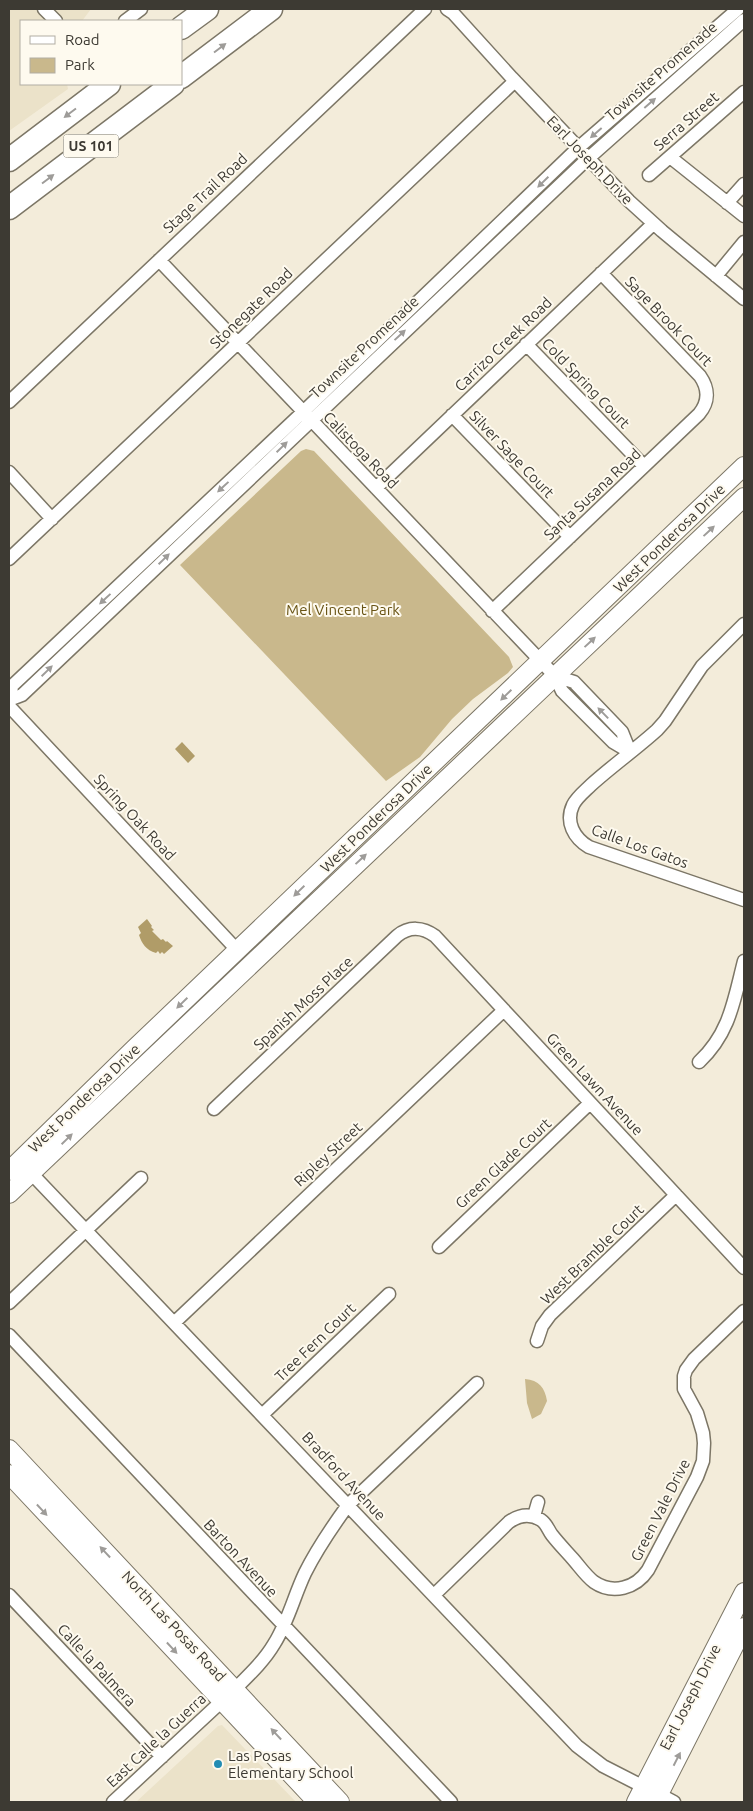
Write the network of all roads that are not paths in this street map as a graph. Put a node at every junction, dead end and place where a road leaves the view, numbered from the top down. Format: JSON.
{"nodes":[{"id":1,"x":44,"y":9,"type":"edge"},
{"id":2,"x":141,"y":9,"type":"edge"},
{"id":3,"x":207,"y":9,"type":"edge"},
{"id":4,"x":271,"y":9,"type":"edge"},
{"id":5,"x":425,"y":9,"type":"edge"},
{"id":6,"x":447,"y":9,"type":"edge"},
{"id":7,"x":740,"y":19,"type":"edge"},
{"id":8,"x":55,"y":20,"type":"edge"},
{"id":9,"x":126,"y":20,"type":"edge"},
{"id":10,"x":182,"y":27,"type":"edge"},
{"id":11,"x":182,"y":76,"type":"edge"},
{"id":12,"x":515,"y":81,"type":"junction"},
{"id":13,"x":108,"y":85,"type":"edge"},
{"id":14,"x":172,"y":85,"type":"edge"},
{"id":15,"x":744,"y":92,"type":"edge"},
{"id":16,"x":578,"y":148,"type":"junction"},
{"id":17,"x":670,"y":157,"type":"junction"},
{"id":18,"x":588,"y":158,"type":"junction"},
{"id":19,"x":9,"y":160,"type":"edge"},
{"id":20,"x":649,"y":175,"type":"dead end"},
{"id":21,"x":744,"y":184,"type":"edge"},
{"id":22,"x":727,"y":203,"type":"junction"},
{"id":23,"x":9,"y":208,"type":"edge"},
{"id":24,"x":744,"y":216,"type":"edge"},
{"id":25,"x":653,"y":224,"type":"junction"},
{"id":26,"x":744,"y":242,"type":"edge"},
{"id":27,"x":159,"y":260,"type":"junction"},
{"id":28,"x":600,"y":274,"type":"junction"},
{"id":29,"x":716,"y":276,"type":"junction"},
{"id":30,"x":744,"y":299,"type":"edge"},
{"id":31,"x":238,"y":344,"type":"junction"},
{"id":32,"x":526,"y":344,"type":"junction"},
{"id":33,"x":707,"y":396,"type":"joint"},
{"id":34,"x":9,"y":402,"type":"edge"},
{"id":35,"x":452,"y":415,"type":"junction"},
{"id":36,"x":306,"y":416,"type":"junction"},
{"id":37,"x":644,"y":466,"type":"junction"},
{"id":38,"x":744,"y":466,"type":"edge"},
{"id":39,"x":9,"y":472,"type":"edge"},
{"id":40,"x":376,"y":488,"type":"junction"},
{"id":41,"x":744,"y":497,"type":"edge"},
{"id":42,"x":52,"y":519,"type":"junction"},
{"id":43,"x":570,"y":537,"type":"junction"},
{"id":44,"x":9,"y":559,"type":"edge"},
{"id":45,"x":492,"y":611,"type":"junction"},
{"id":46,"x":744,"y":624,"type":"edge"},
{"id":47,"x":541,"y":661,"type":"junction"},
{"id":48,"x":555,"y":676,"type":"junction"},
{"id":49,"x":9,"y":694,"type":"edge"},
{"id":50,"x":9,"y":700,"type":"edge"},
{"id":51,"x":9,"y":706,"type":"edge"},
{"id":52,"x":630,"y":752,"type":"junction"},
{"id":53,"x":744,"y":900,"type":"edge"},
{"id":54,"x":418,"y":928,"type":"joint"},
{"id":55,"x":237,"y":950,"type":"junction"},
{"id":56,"x":744,"y":961,"type":"edge"},
{"id":57,"x":250,"y":964,"type":"junction"},
{"id":58,"x":504,"y":1010,"type":"junction"},
{"id":59,"x":699,"y":1062,"type":"dead end"},
{"id":60,"x":590,"y":1103,"type":"junction"},
{"id":61,"x":214,"y":1109,"type":"dead end"},
{"id":62,"x":20,"y":1168,"type":"edge"},
{"id":63,"x":140,"y":1178,"type":"dead end"},
{"id":64,"x":9,"y":1194,"type":"edge"},
{"id":65,"x":676,"y":1195,"type":"junction"},
{"id":66,"x":86,"y":1230,"type":"junction"},
{"id":67,"x":438,"y":1247,"type":"dead end"},
{"id":68,"x":744,"y":1268,"type":"edge"},
{"id":69,"x":389,"y":1294,"type":"dead end"},
{"id":70,"x":9,"y":1304,"type":"edge"},
{"id":71,"x":744,"y":1311,"type":"edge"},
{"id":72,"x":175,"y":1322,"type":"junction"},
{"id":73,"x":9,"y":1335,"type":"edge"},
{"id":74,"x":537,"y":1341,"type":"dead end"},
{"id":75,"x":477,"y":1383,"type":"dead end"},
{"id":76,"x":263,"y":1414,"type":"junction"},
{"id":77,"x":9,"y":1449,"type":"edge"},
{"id":78,"x":9,"y":1474,"type":"edge"},
{"id":79,"x":538,"y":1502,"type":"dead end"},
{"id":80,"x":348,"y":1505,"type":"junction"},
{"id":81,"x":534,"y":1516,"type":"junction"},
{"id":82,"x":744,"y":1592,"type":"edge"},
{"id":83,"x":9,"y":1595,"type":"edge"},
{"id":84,"x":434,"y":1595,"type":"junction"},
{"id":85,"x":284,"y":1626,"type":"junction"},
{"id":86,"x":744,"y":1627,"type":"edge"},
{"id":87,"x":228,"y":1695,"type":"junction"},
{"id":88,"x":162,"y":1756,"type":"junction"},
{"id":89,"x":654,"y":1797,"type":"edge"},
{"id":90,"x":113,"y":1802,"type":"edge"},
{"id":91,"x":317,"y":1802,"type":"edge"},
{"id":92,"x":340,"y":1802,"type":"edge"},
{"id":93,"x":451,"y":1802,"type":"edge"}],
"edges":[{"from":1,"to":8,"type":"street"},
{"from":2,"to":9,"type":"street"},
{"from":3,"to":10,"type":"highway"},
{"from":11,"to":4,"type":"highway","one_way":true},
{"from":5,"to":27,"type":"street","name":"Stage Trail Road"},
{"from":6,"to":12,"type":"street","name":"Earl Joseph Drive"},
{"from":7,"to":16,"type":"street","name":"Townsite Promenade","one_way":true},
{"from":18,"to":7,"type":"street","name":"Townsite Promenade","one_way":true},
{"from":12,"to":16,"type":"street","name":"Earl Joseph Drive"},
{"from":12,"to":31,"type":"street","name":"Stonegate Road"},
{"from":13,"to":19,"type":"highway","number":"US 101","one_way":true},
{"from":23,"to":14,"type":"highway","number":"US 101","one_way":true},
{"from":15,"to":17,"type":"street","name":"Serra Street"},
{"from":16,"to":18,"type":"street","name":"Earl Joseph Drive"},
{"from":16,"to":36,"type":"street","name":"Townsite Promenade","one_way":true},
{"from":17,"to":20,"type":"street","name":"Serra Street"},
{"from":17,"to":22,"type":"street"},
{"from":18,"to":25,"type":"street","name":"Earl Joseph Drive"},
{"from":36,"to":18,"type":"street","name":"Townsite Promenade","one_way":true},
{"from":21,"to":22,"type":"street"},
{"from":22,"to":24,"type":"street"},
{"from":25,"to":28,"type":"street","name":"Carrizo Creek Road"},
{"from":25,"to":29,"type":"street","name":"Earl Joseph Drive"},
{"from":26,"to":29,"type":"street"},
{"from":27,"to":31,"type":"street","name":"Calistoga Road"},
{"from":27,"to":34,"type":"street","name":"Stage Trail Road"},
{"from":28,"to":32,"type":"street","name":"Carrizo Creek Road"},
{"from":28,"to":33,"type":"street","name":"Sage Brook Court"},
{"from":29,"to":30,"type":"street","name":"Earl Joseph Drive"},
{"from":31,"to":36,"type":"street","name":"Calistoga Road"},
{"from":31,"to":42,"type":"street","name":"Stonegate Road"},
{"from":32,"to":35,"type":"street","name":"Carrizo Creek Road"},
{"from":32,"to":37,"type":"street","name":"Cold Spring Court"},
{"from":33,"to":37,"type":"street","name":"Santa Susana Road"},
{"from":35,"to":40,"type":"street","name":"Carrizo Creek Road"},
{"from":35,"to":43,"type":"street","name":"Silver Sage Court"},
{"from":36,"to":40,"type":"street","name":"Calistoga Road"},
{"from":36,"to":49,"type":"street","name":"Townsite Promenade","one_way":true},
{"from":50,"to":36,"type":"street","name":"Townsite Promenade","one_way":true},
{"from":37,"to":43,"type":"street","name":"Santa Susana Road"},
{"from":38,"to":47,"type":"main road","name":"West Ponderosa Drive"},
{"from":39,"to":42,"type":"street"},
{"from":40,"to":45,"type":"street","name":"Calistoga Road"},
{"from":48,"to":41,"type":"main road","name":"West Ponderosa Drive","one_way":true},
{"from":42,"to":44,"type":"street","name":"Stonegate Road"},
{"from":43,"to":45,"type":"street","name":"Santa Susana Road"},
{"from":45,"to":47,"type":"street","name":"Calistoga Road"},
{"from":46,"to":52,"type":"street","name":"Calle Los Gatos"},
{"from":47,"to":48,"type":"street"},
{"from":47,"to":55,"type":"main road","name":"West Ponderosa Drive","one_way":true},
{"from":48,"to":52,"type":"street"},
{"from":57,"to":48,"type":"main road","name":"West Ponderosa Drive","one_way":true},
{"from":51,"to":55,"type":"street","name":"Spring Oak Road"},
{"from":52,"to":53,"type":"street","name":"Calle Los Gatos"},
{"from":54,"to":58,"type":"street","name":"Green Lawn Avenue"},
{"from":54,"to":61,"type":"street","name":"Spanish Moss Place"},
{"from":55,"to":57,"type":"main road"},
{"from":55,"to":62,"type":"main road","name":"West Ponderosa Drive","one_way":true},
{"from":56,"to":59,"type":"street"},
{"from":62,"to":57,"type":"main road","name":"West Ponderosa Drive","one_way":true},
{"from":58,"to":60,"type":"street","name":"Green Lawn Avenue"},
{"from":58,"to":72,"type":"street","name":"Ripley Street"},
{"from":60,"to":65,"type":"street","name":"Green Lawn Avenue"},
{"from":60,"to":67,"type":"street","name":"Green Glade Court"},
{"from":62,"to":64,"type":"main road","name":"West Ponderosa Drive"},
{"from":62,"to":66,"type":"street","name":"Bradford Avenue"},
{"from":63,"to":66,"type":"street"},
{"from":65,"to":68,"type":"street","name":"Green Lawn Avenue"},
{"from":65,"to":74,"type":"street","name":"West Bramble Court"},
{"from":66,"to":70,"type":"street"},
{"from":66,"to":72,"type":"street","name":"Bradford Avenue"},
{"from":69,"to":76,"type":"street","name":"Tree Fern Court"},
{"from":71,"to":81,"type":"street","name":"Green Vale Drive"},
{"from":72,"to":76,"type":"street","name":"Bradford Avenue"},
{"from":73,"to":85,"type":"street","name":"Barton Avenue"},
{"from":75,"to":80,"type":"street","name":"East Calle la Guerra"},
{"from":76,"to":80,"type":"street","name":"Bradford Avenue"},
{"from":87,"to":77,"type":"main road","name":"North Las Posas Road","one_way":true},
{"from":78,"to":87,"type":"main road","name":"North Las Posas Road","one_way":true},
{"from":79,"to":81,"type":"street"},
{"from":80,"to":84,"type":"street","name":"Bradford Avenue"},
{"from":80,"to":85,"type":"street","name":"East Calle la Guerra"},
{"from":81,"to":84,"type":"street"},
{"from":82,"to":89,"type":"main road","name":"Earl Joseph Drive"},
{"from":83,"to":88,"type":"street","name":"Calle la Palmera"},
{"from":84,"to":89,"type":"street","name":"Bradford Avenue"},
{"from":85,"to":87,"type":"street","name":"East Calle la Guerra"},
{"from":85,"to":93,"type":"street","name":"Barton Avenue"},
{"from":89,"to":86,"type":"main road","name":"Earl Joseph Drive","one_way":true},
{"from":87,"to":88,"type":"street","name":"East Calle la Guerra"},
{"from":87,"to":91,"type":"main road","name":"North Las Posas Road"},
{"from":92,"to":87,"type":"main road","name":"North Las Posas Road","one_way":true},
{"from":88,"to":90,"type":"street","name":"East Calle la Guerra"}]}
